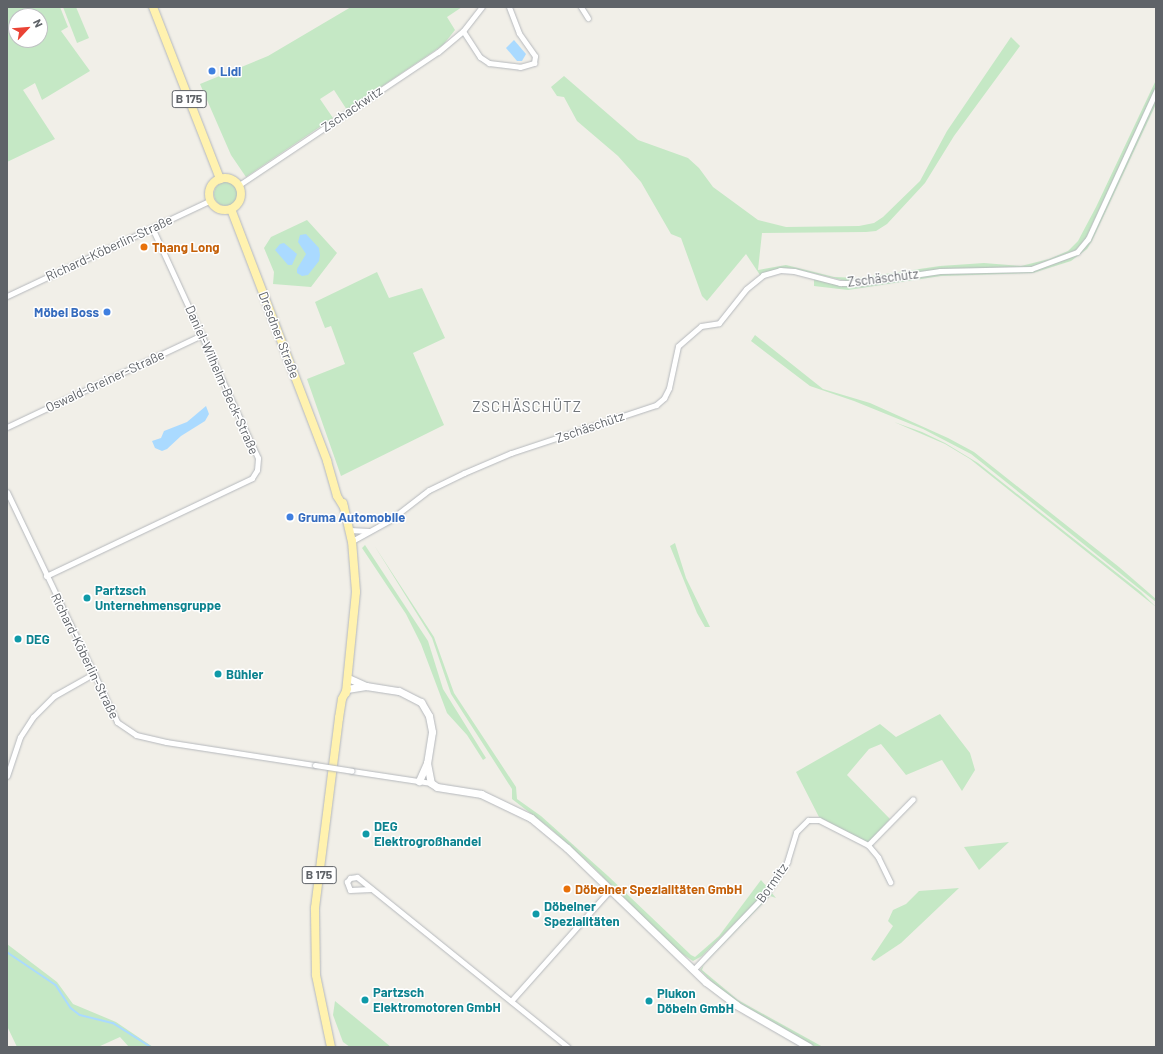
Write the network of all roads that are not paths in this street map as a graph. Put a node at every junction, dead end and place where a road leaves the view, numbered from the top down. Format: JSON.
{"nodes":[{"id":1,"x":153,"y":7,"type":"edge"},
{"id":2,"x":482,"y":7,"type":"edge"},
{"id":3,"x":508,"y":7,"type":"edge"},
{"id":4,"x":581,"y":7,"type":"edge"},
{"id":5,"x":588,"y":18,"type":"dead end"},
{"id":6,"x":462,"y":31,"type":"junction"},
{"id":7,"x":1156,"y":91,"type":"edge"},
{"id":8,"x":220,"y":179,"type":"junction"},
{"id":9,"x":239,"y":184,"type":"junction"},
{"id":10,"x":211,"y":200,"type":"junction"},
{"id":11,"x":231,"y":208,"type":"junction"},
{"id":12,"x":152,"y":228,"type":"junction"},
{"id":13,"x":7,"y":296,"type":"edge"},
{"id":14,"x":202,"y":335,"type":"junction"},
{"id":15,"x":7,"y":427,"type":"edge"},
{"id":16,"x":7,"y":492,"type":"edge"},
{"id":17,"x":350,"y":530,"type":"junction"},
{"id":18,"x":369,"y":531,"type":"junction"},
{"id":19,"x":352,"y":541,"type":"junction"},
{"id":20,"x":46,"y":576,"type":"junction"},
{"id":21,"x":93,"y":674,"type":"junction"},
{"id":22,"x":348,"y":678,"type":"junction"},
{"id":23,"x":366,"y":686,"type":"junction"},
{"id":24,"x":347,"y":689,"type":"junction"},
{"id":25,"x":427,"y":763,"type":"junction"},
{"id":26,"x":7,"y":776,"type":"edge"},
{"id":27,"x":419,"y":781,"type":"junction"},
{"id":28,"x":431,"y":783,"type":"junction"},
{"id":29,"x":914,"y":799,"type":"dead end"},
{"id":30,"x":868,"y":845,"type":"junction"},
{"id":31,"x":890,"y":882,"type":"dead end"},
{"id":32,"x":371,"y":888,"type":"dead end"},
{"id":33,"x":610,"y":890,"type":"junction"},
{"id":34,"x":693,"y":970,"type":"junction"},
{"id":35,"x":511,"y":1001,"type":"junction"},
{"id":36,"x":331,"y":1047,"type":"edge"},
{"id":37,"x":568,"y":1047,"type":"edge"},
{"id":38,"x":809,"y":1047,"type":"edge"}],
"edges":[{"from":1,"to":8,"type":"main road","number":"B 175"},
{"from":2,"to":6,"type":"street","name":"Zschackwitz"},
{"from":3,"to":6,"type":"street"},
{"from":4,"to":5,"type":"street"},
{"from":6,"to":9,"type":"street","name":"Zschackwitz"},
{"from":7,"to":18,"type":"street","name":"Zschäschütz"},
{"from":8,"to":9,"type":"main road"},
{"from":8,"to":10,"type":"main road"},
{"from":9,"to":11,"type":"main road"},
{"from":10,"to":11,"type":"main road"},
{"from":10,"to":12,"type":"street","name":"Richard-Köberlin-Straße"},
{"from":11,"to":17,"type":"main road","name":"Dresdner Straße","number":"B 175"},
{"from":12,"to":13,"type":"street","name":"Richard-Köberlin-Straße"},
{"from":12,"to":14,"type":"street","name":"Daniel-Wilhelm-Beck-Straße"},
{"from":14,"to":15,"type":"street","name":"Oswald-Greiner-Straße"},
{"from":14,"to":20,"type":"street","name":"Daniel-Wilhelm-Beck-Straße"},
{"from":16,"to":20,"type":"street","name":"Richard-Köberlin-Straße"},
{"from":17,"to":18,"type":"street"},
{"from":17,"to":19,"type":"main road","name":"Dresdner Straße","number":"B 175"},
{"from":18,"to":19,"type":"street","name":"Zschäschütz"},
{"from":19,"to":22,"type":"main road","number":"B 175"},
{"from":20,"to":21,"type":"street","name":"Richard-Köberlin-Straße"},
{"from":21,"to":26,"type":"street"},
{"from":21,"to":27,"type":"street","name":"Richard-Köberlin-Straße","bridge":true},
{"from":22,"to":23,"type":"street"},
{"from":22,"to":24,"type":"main road","number":"B 175"},
{"from":23,"to":24,"type":"street"},
{"from":23,"to":25,"type":"street"},
{"from":24,"to":36,"type":"main road","number":"B 175"},
{"from":25,"to":27,"type":"street"},
{"from":25,"to":28,"type":"street"},
{"from":27,"to":28,"type":"street","name":"Richard-Köberlin-Straße"},
{"from":28,"to":33,"type":"street"},
{"from":29,"to":30,"type":"street"},
{"from":30,"to":31,"type":"street","name":"Bormitz"},
{"from":30,"to":34,"type":"street","name":"Bormitz"},
{"from":32,"to":35,"type":"street"},
{"from":33,"to":34,"type":"street"},
{"from":33,"to":35,"type":"street"},
{"from":34,"to":38,"type":"street"},
{"from":35,"to":37,"type":"street"}]}
